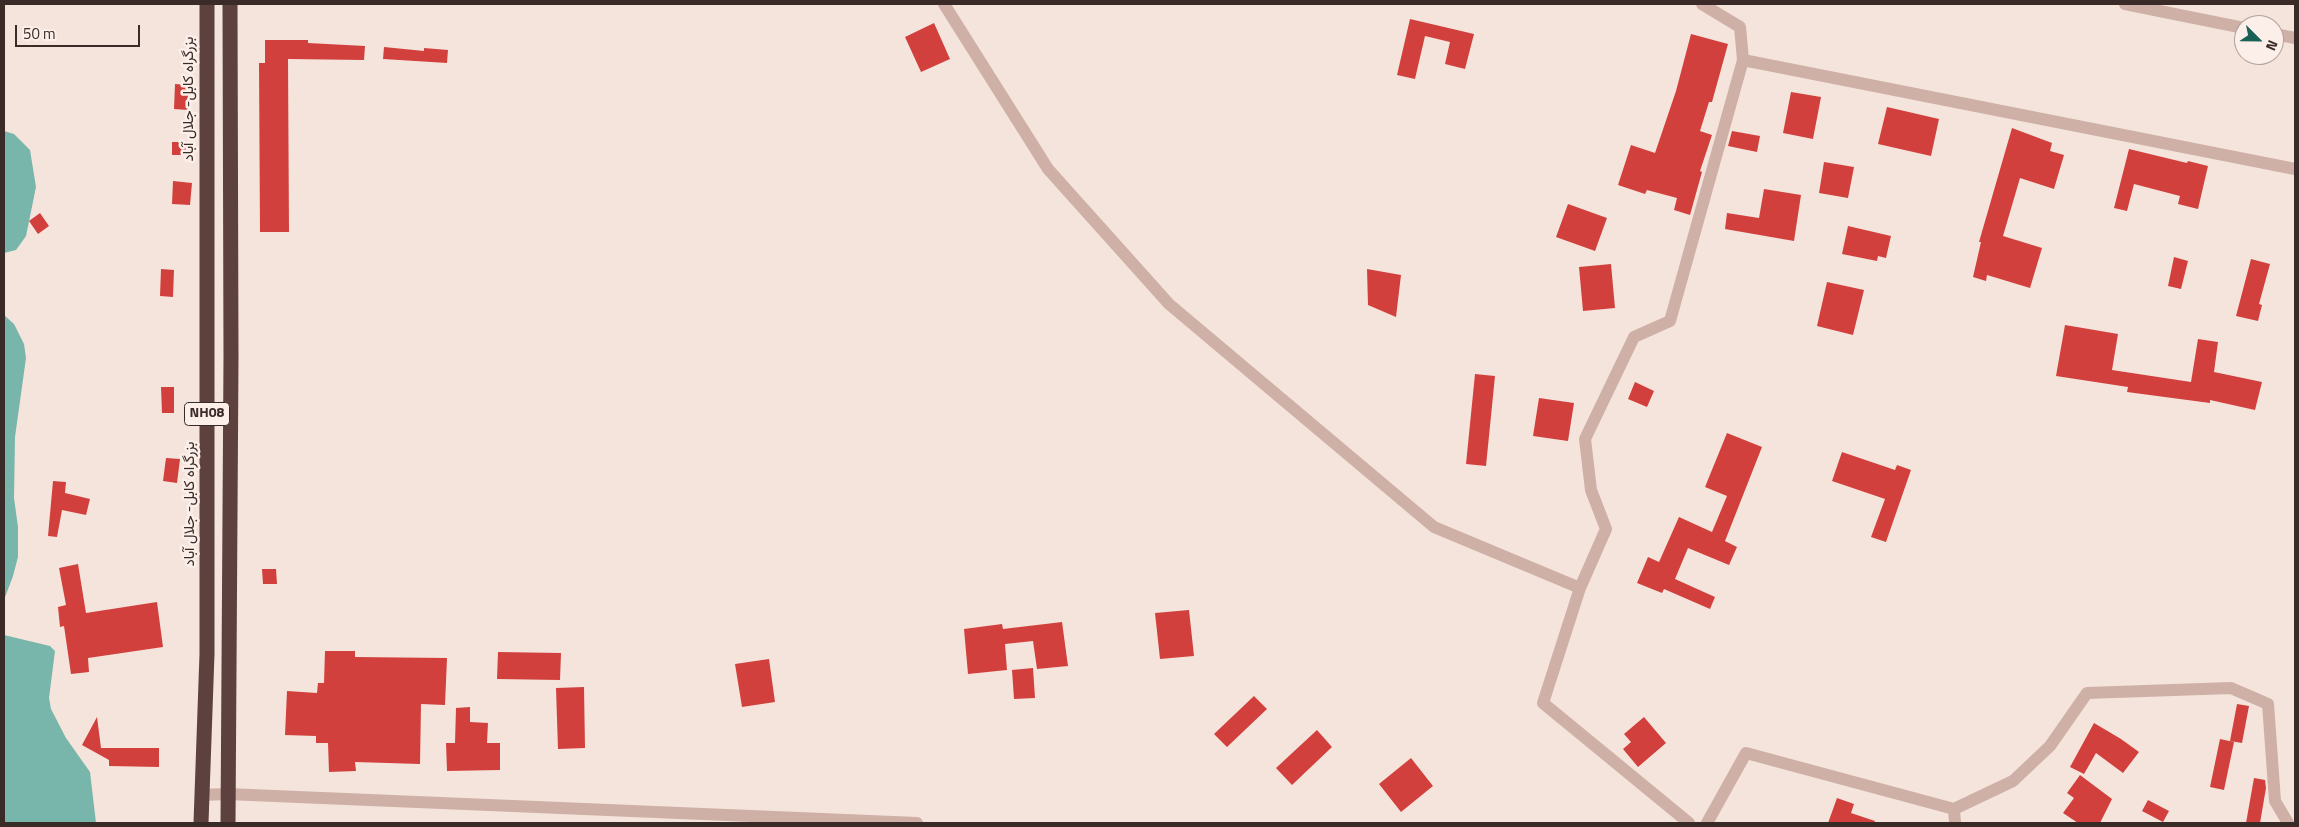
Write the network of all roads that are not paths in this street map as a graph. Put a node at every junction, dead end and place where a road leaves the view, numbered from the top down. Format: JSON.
{"nodes":[{"id":1,"x":207,"y":4,"type":"edge"},
{"id":2,"x":230,"y":4,"type":"edge"},
{"id":3,"x":944,"y":4,"type":"edge"},
{"id":4,"x":1702,"y":4,"type":"edge"},
{"id":5,"x":2125,"y":4,"type":"edge"},
{"id":6,"x":2234,"y":26,"type":"edge"},
{"id":7,"x":1743,"y":60,"type":"junction"},
{"id":8,"x":2295,"y":169,"type":"edge"},
{"id":9,"x":232,"y":358,"type":"junction"},
{"id":10,"x":207,"y":359,"type":"junction"},
{"id":11,"x":1580,"y":588,"type":"junction"},
{"id":12,"x":228,"y":794,"type":"junction"},
{"id":13,"x":201,"y":795,"type":"junction"},
{"id":14,"x":1954,"y":809,"type":"junction"},
{"id":15,"x":201,"y":823,"type":"edge"},
{"id":16,"x":228,"y":823,"type":"edge"},
{"id":17,"x":917,"y":823,"type":"edge"},
{"id":18,"x":1689,"y":823,"type":"edge"},
{"id":19,"x":1707,"y":823,"type":"edge"},
{"id":20,"x":1956,"y":823,"type":"edge"},
{"id":21,"x":2288,"y":823,"type":"edge"}],
"edges":[{"from":1,"to":10,"type":"highway","name":"بزرگراه کابل- جلال آباد","number":"NH08"},
{"from":2,"to":9,"type":"highway","number":"NH08"},
{"from":3,"to":11,"type":"street"},
{"from":4,"to":7,"type":"street"},
{"from":5,"to":6,"type":"street"},
{"from":7,"to":8,"type":"street"},
{"from":7,"to":11,"type":"street"},
{"from":9,"to":10,"type":"highway"},
{"from":9,"to":12,"type":"highway","number":"NH08"},
{"from":10,"to":13,"type":"highway","name":"بزرگراه کابل- جلال آباد","number":"NH08"},
{"from":11,"to":18,"type":"street"},
{"from":12,"to":13,"type":"street"},
{"from":12,"to":16,"type":"highway","number":"NH08"},
{"from":12,"to":17,"type":"street"},
{"from":13,"to":15,"type":"highway","name":"بزرگراه کابل- جلال آباد","number":"NH08"},
{"from":14,"to":19,"type":"street"},
{"from":14,"to":20,"type":"street"},
{"from":14,"to":21,"type":"street"}]}
